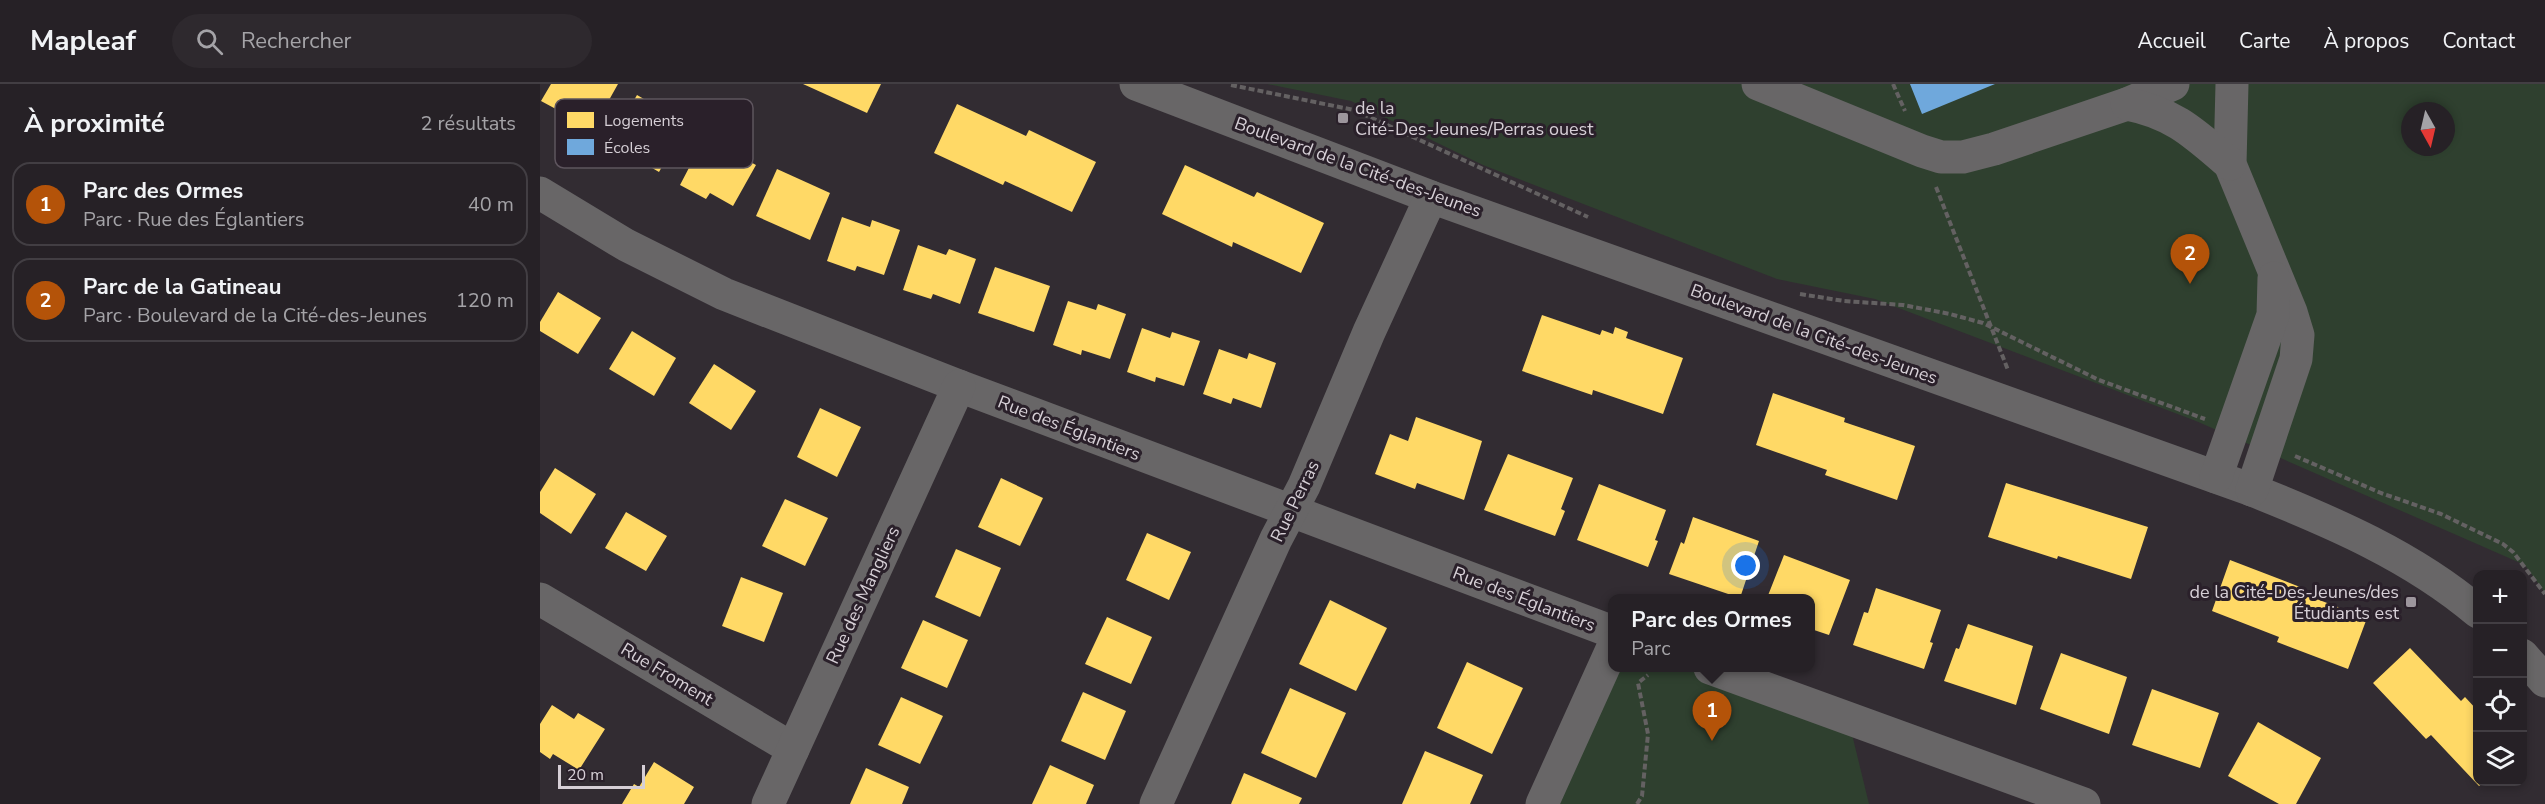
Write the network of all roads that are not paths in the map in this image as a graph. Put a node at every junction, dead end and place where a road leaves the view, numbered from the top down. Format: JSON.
{"nodes":[{"id":1,"x":1136,"y":84,"type":"edge"},
{"id":2,"x":1758,"y":84,"type":"edge"},
{"id":3,"x":2173,"y":84,"type":"edge"},
{"id":4,"x":2232,"y":84,"type":"edge"},
{"id":5,"x":2127,"y":104,"type":"junction"},
{"id":6,"x":2229,"y":164,"type":"junction"},
{"id":7,"x":540,"y":193,"type":"edge"},
{"id":8,"x":1431,"y":196,"type":"junction"},
{"id":9,"x":2273,"y":270,"type":"junction"},
{"id":10,"x":959,"y":386,"type":"junction"},
{"id":11,"x":2216,"y":477,"type":"junction"},
{"id":12,"x":2252,"y":490,"type":"junction"},
{"id":13,"x":1291,"y":512,"type":"junction"},
{"id":14,"x":540,"y":599,"type":"edge"},
{"id":15,"x":2473,"y":608,"type":"edge"},
{"id":16,"x":1608,"y":630,"type":"edge"},
{"id":17,"x":1608,"y":658,"type":"edge"},
{"id":18,"x":2527,"y":660,"type":"edge"},
{"id":19,"x":1721,"y":672,"type":"edge"},
{"id":20,"x":2545,"y":681,"type":"edge"},
{"id":21,"x":793,"y":749,"type":"junction"},
{"id":22,"x":768,"y":804,"type":"edge"},
{"id":23,"x":1156,"y":804,"type":"edge"},
{"id":24,"x":1542,"y":804,"type":"edge"},
{"id":25,"x":2084,"y":804,"type":"edge"}],
"edges":[{"from":1,"to":8,"type":"street","name":"Boulevard de la Cité-des-Jeunes"},
{"from":2,"to":5,"type":"street"},
{"from":3,"to":5,"type":"street"},
{"from":4,"to":6,"type":"street"},
{"from":5,"to":6,"type":"street"},
{"from":6,"to":9,"type":"street"},
{"from":7,"to":10,"type":"street","name":"Rue des Églantiers"},
{"from":8,"to":11,"type":"street","name":"Boulevard de la Cité-des-Jeunes"},
{"from":8,"to":13,"type":"street","name":"Rue Perras"},
{"from":9,"to":11,"type":"street"},
{"from":9,"to":12,"type":"street"},
{"from":10,"to":13,"type":"street","name":"Rue des Églantiers"},
{"from":10,"to":21,"type":"street","name":"Rue des Mangliers"},
{"from":11,"to":12,"type":"street","name":"Boulevard de la Cité-des-Jeunes"},
{"from":12,"to":15,"type":"street","name":"Boulevard de la Cité-des-Jeunes"},
{"from":13,"to":16,"type":"street","name":"Rue des Églantiers"},
{"from":13,"to":23,"type":"street","name":"Rue Perras"},
{"from":14,"to":21,"type":"street","name":"Rue Froment"},
{"from":17,"to":24,"type":"street"},
{"from":18,"to":20,"type":"street"},
{"from":19,"to":25,"type":"street"},
{"from":21,"to":22,"type":"street","name":"Rue des Mangliers"}]}
